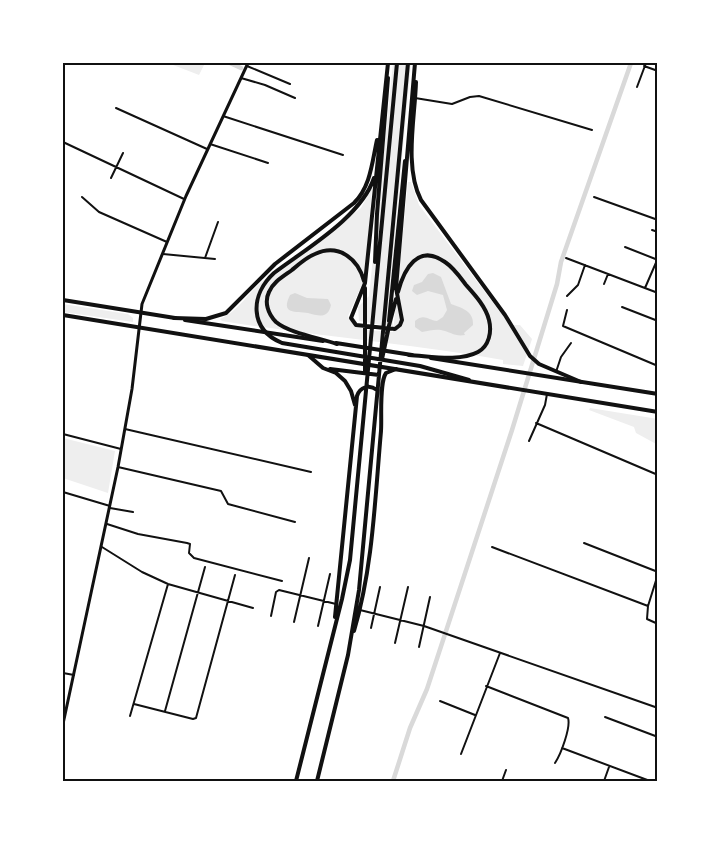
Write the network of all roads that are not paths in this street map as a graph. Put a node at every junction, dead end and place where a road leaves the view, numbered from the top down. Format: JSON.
{"nodes":[{"id":1,"x":388,"y":63,"type":"edge"},
{"id":2,"x":397,"y":63,"type":"edge"},
{"id":3,"x":408,"y":63,"type":"edge"},
{"id":4,"x":415,"y":63,"type":"edge"},
{"id":5,"x":247,"y":64,"type":"edge"},
{"id":6,"x":645,"y":65,"type":"edge"},
{"id":7,"x":658,"y":71,"type":"edge"},
{"id":8,"x":241,"y":78,"type":"junction"},
{"id":9,"x":290,"y":84,"type":"dead end"},
{"id":10,"x":637,"y":87,"type":"dead end"},
{"id":11,"x":295,"y":98,"type":"dead end"},
{"id":12,"x":415,"y":98,"type":"junction"},
{"id":13,"x":116,"y":108,"type":"dead end"},
{"id":14,"x":223,"y":116,"type":"junction"},
{"id":15,"x":381,"y":121,"type":"junction"},
{"id":16,"x":592,"y":130,"type":"dead end"},
{"id":17,"x":63,"y":142,"type":"edge"},
{"id":18,"x":210,"y":144,"type":"junction"},
{"id":19,"x":207,"y":149,"type":"junction"},
{"id":20,"x":123,"y":153,"type":"dead end"},
{"id":21,"x":407,"y":154,"type":"junction"},
{"id":22,"x":343,"y":155,"type":"dead end"},
{"id":23,"x":267,"y":163,"type":"dead end"},
{"id":24,"x":379,"y":166,"type":"junction"},
{"id":25,"x":116,"y":167,"type":"junction"},
{"id":26,"x":111,"y":178,"type":"dead end"},
{"id":27,"x":82,"y":197,"type":"dead end"},
{"id":28,"x":594,"y":198,"type":"dead end"},
{"id":29,"x":184,"y":199,"type":"junction"},
{"id":30,"x":658,"y":220,"type":"edge"},
{"id":31,"x":218,"y":222,"type":"dead end"},
{"id":32,"x":652,"y":230,"type":"dead end"},
{"id":33,"x":658,"y":232,"type":"edge"},
{"id":34,"x":167,"y":242,"type":"junction"},
{"id":35,"x":625,"y":247,"type":"dead end"},
{"id":36,"x":163,"y":254,"type":"junction"},
{"id":37,"x":205,"y":258,"type":"junction"},
{"id":38,"x":566,"y":258,"type":"dead end"},
{"id":39,"x":215,"y":259,"type":"dead end"},
{"id":40,"x":658,"y":259,"type":"edge"},
{"id":41,"x":585,"y":265,"type":"junction"},
{"id":42,"x":608,"y":274,"type":"junction"},
{"id":43,"x":603,"y":284,"type":"dead end"},
{"id":44,"x":375,"y":286,"type":"junction"},
{"id":45,"x":645,"y":288,"type":"junction"},
{"id":46,"x":658,"y":293,"type":"edge"},
{"id":47,"x":567,"y":296,"type":"dead end"},
{"id":48,"x":63,"y":300,"type":"edge"},
{"id":49,"x":622,"y":307,"type":"dead end"},
{"id":50,"x":567,"y":310,"type":"dead end"},
{"id":51,"x":141,"y":313,"type":"junction"},
{"id":52,"x":63,"y":315,"type":"edge"},
{"id":53,"x":174,"y":318,"type":"junction"},
{"id":54,"x":658,"y":321,"type":"edge"},
{"id":55,"x":140,"y":328,"type":"junction"},
{"id":56,"x":387,"y":333,"type":"junction"},
{"id":57,"x":337,"y":344,"type":"junction"},
{"id":58,"x":571,"y":344,"type":"dead end"},
{"id":59,"x":308,"y":355,"type":"junction"},
{"id":60,"x":409,"y":355,"type":"junction"},
{"id":61,"x":658,"y":366,"type":"edge"},
{"id":62,"x":323,"y":368,"type":"junction"},
{"id":63,"x":379,"y":368,"type":"junction"},
{"id":64,"x":396,"y":369,"type":"junction"},
{"id":65,"x":556,"y":372,"type":"junction"},
{"id":66,"x":385,"y":374,"type":"junction"},
{"id":67,"x":367,"y":380,"type":"junction"},
{"id":68,"x":469,"y":380,"type":"junction"},
{"id":69,"x":581,"y":382,"type":"junction"},
{"id":70,"x":547,"y":393,"type":"junction"},
{"id":71,"x":658,"y":394,"type":"edge"},
{"id":72,"x":382,"y":405,"type":"junction"},
{"id":73,"x":658,"y":412,"type":"edge"},
{"id":74,"x":355,"y":418,"type":"junction"},
{"id":75,"x":536,"y":423,"type":"junction"},
{"id":76,"x":125,"y":429,"type":"junction"},
{"id":77,"x":63,"y":434,"type":"edge"},
{"id":78,"x":529,"y":441,"type":"dead end"},
{"id":79,"x":121,"y":449,"type":"junction"},
{"id":80,"x":118,"y":467,"type":"junction"},
{"id":81,"x":311,"y":472,"type":"dead end"},
{"id":82,"x":658,"y":475,"type":"edge"},
{"id":83,"x":63,"y":492,"type":"edge"},
{"id":84,"x":110,"y":507,"type":"junction"},
{"id":85,"x":134,"y":512,"type":"dead end"},
{"id":86,"x":296,"y":522,"type":"dead end"},
{"id":87,"x":107,"y":524,"type":"junction"},
{"id":88,"x":584,"y":543,"type":"dead end"},
{"id":89,"x":102,"y":547,"type":"junction"},
{"id":90,"x":492,"y":547,"type":"dead end"},
{"id":91,"x":309,"y":558,"type":"dead end"},
{"id":92,"x":205,"y":567,"type":"dead end"},
{"id":93,"x":330,"y":573,"type":"dead end"},
{"id":94,"x":658,"y":573,"type":"edge"},
{"id":95,"x":235,"y":574,"type":"dead end"},
{"id":96,"x":282,"y":581,"type":"dead end"},
{"id":97,"x":168,"y":584,"type":"junction"},
{"id":98,"x":380,"y":587,"type":"dead end"},
{"id":99,"x":408,"y":587,"type":"dead end"},
{"id":100,"x":198,"y":592,"type":"junction"},
{"id":101,"x":300,"y":594,"type":"junction"},
{"id":102,"x":430,"y":597,"type":"dead end"},
{"id":103,"x":228,"y":601,"type":"junction"},
{"id":104,"x":323,"y":602,"type":"junction"},
{"id":105,"x":337,"y":604,"type":"junction"},
{"id":106,"x":648,"y":606,"type":"junction"},
{"id":107,"x":253,"y":608,"type":"dead end"},
{"id":108,"x":360,"y":610,"type":"junction"},
{"id":109,"x":374,"y":613,"type":"junction"},
{"id":110,"x":270,"y":616,"type":"dead end"},
{"id":111,"x":401,"y":619,"type":"junction"},
{"id":112,"x":294,"y":622,"type":"dead end"},
{"id":113,"x":658,"y":624,"type":"edge"},
{"id":114,"x":318,"y":626,"type":"dead end"},
{"id":115,"x":424,"y":626,"type":"junction"},
{"id":116,"x":371,"y":628,"type":"dead end"},
{"id":117,"x":333,"y":632,"type":"junction"},
{"id":118,"x":395,"y":643,"type":"dead end"},
{"id":119,"x":419,"y":647,"type":"dead end"},
{"id":120,"x":500,"y":653,"type":"junction"},
{"id":121,"x":348,"y":655,"type":"junction"},
{"id":122,"x":63,"y":673,"type":"edge"},
{"id":123,"x":74,"y":675,"type":"junction"},
{"id":124,"x":486,"y":686,"type":"junction"},
{"id":125,"x":440,"y":701,"type":"dead end"},
{"id":126,"x":134,"y":704,"type":"junction"},
{"id":127,"x":658,"y":708,"type":"edge"},
{"id":128,"x":164,"y":712,"type":"junction"},
{"id":129,"x":475,"y":715,"type":"junction"},
{"id":130,"x":130,"y":716,"type":"dead end"},
{"id":131,"x":605,"y":717,"type":"dead end"},
{"id":132,"x":63,"y":724,"type":"edge"},
{"id":133,"x":658,"y":736,"type":"edge"},
{"id":134,"x":562,"y":748,"type":"junction"},
{"id":135,"x":460,"y":754,"type":"dead end"},
{"id":136,"x":555,"y":763,"type":"dead end"},
{"id":137,"x":610,"y":766,"type":"junction"},
{"id":138,"x":506,"y":770,"type":"dead end"},
{"id":139,"x":296,"y":781,"type":"edge"},
{"id":140,"x":317,"y":781,"type":"edge"},
{"id":141,"x":502,"y":781,"type":"edge"},
{"id":142,"x":604,"y":781,"type":"edge"},
{"id":143,"x":650,"y":781,"type":"edge"}],
"edges":[{"from":1,"to":15,"type":"main road"},
{"from":1,"to":24,"type":"main road"},
{"from":2,"to":44,"type":"main road"},
{"from":3,"to":63,"type":"main road"},
{"from":4,"to":12,"type":"main road"},
{"from":4,"to":21,"type":"main road"},
{"from":5,"to":8,"type":"street"},
{"from":5,"to":9,"type":"street"},
{"from":6,"to":7,"type":"street"},
{"from":6,"to":10,"type":"street"},
{"from":8,"to":11,"type":"street"},
{"from":8,"to":14,"type":"street"},
{"from":12,"to":16,"type":"street"},
{"from":12,"to":65,"type":"main road"},
{"from":13,"to":19,"type":"street"},
{"from":14,"to":18,"type":"street"},
{"from":14,"to":22,"type":"street"},
{"from":15,"to":24,"type":"main road"},
{"from":15,"to":53,"type":"main road"},
{"from":17,"to":25,"type":"street"},
{"from":18,"to":19,"type":"street"},
{"from":18,"to":23,"type":"street"},
{"from":19,"to":29,"type":"street"},
{"from":20,"to":25,"type":"street"},
{"from":21,"to":24,"type":"main road"},
{"from":21,"to":56,"type":"main road"},
{"from":24,"to":44,"type":"main road"},
{"from":24,"to":68,"type":"main road"},
{"from":25,"to":26,"type":"street"},
{"from":25,"to":29,"type":"street"},
{"from":27,"to":34,"type":"street"},
{"from":28,"to":30,"type":"street"},
{"from":29,"to":34,"type":"street"},
{"from":31,"to":37,"type":"street"},
{"from":32,"to":33,"type":"street"},
{"from":34,"to":36,"type":"street"},
{"from":35,"to":40,"type":"street"},
{"from":36,"to":37,"type":"street"},
{"from":36,"to":51,"type":"street"},
{"from":37,"to":39,"type":"street"},
{"from":38,"to":41,"type":"street"},
{"from":40,"to":45,"type":"street"},
{"from":41,"to":42,"type":"street"},
{"from":41,"to":47,"type":"street"},
{"from":42,"to":43,"type":"street"},
{"from":42,"to":45,"type":"street"},
{"from":44,"to":67,"type":"main road"},
{"from":45,"to":46,"type":"street"},
{"from":48,"to":51,"type":"main road"},
{"from":49,"to":54,"type":"street"},
{"from":50,"to":61,"type":"street"},
{"from":51,"to":53,"type":"main road"},
{"from":51,"to":55,"type":"street"},
{"from":52,"to":55,"type":"main road"},
{"from":53,"to":57,"type":"main road"},
{"from":55,"to":59,"type":"main road"},
{"from":55,"to":76,"type":"street"},
{"from":56,"to":60,"type":"main road"},
{"from":56,"to":63,"type":"main road"},
{"from":57,"to":60,"type":"main road"},
{"from":57,"to":67,"type":"main road"},
{"from":58,"to":65,"type":"street"},
{"from":59,"to":62,"type":"main road"},
{"from":59,"to":64,"type":"main road"},
{"from":60,"to":69,"type":"main road"},
{"from":62,"to":66,"type":"main road"},
{"from":62,"to":74,"type":"main road"},
{"from":63,"to":121,"type":"main road"},
{"from":64,"to":66,"type":"main road"},
{"from":64,"to":68,"type":"main road"},
{"from":65,"to":69,"type":"main road"},
{"from":66,"to":72,"type":"main road"},
{"from":67,"to":117,"type":"main road"},
{"from":68,"to":70,"type":"main road"},
{"from":69,"to":71,"type":"main road"},
{"from":70,"to":73,"type":"main road"},
{"from":70,"to":75,"type":"street"},
{"from":72,"to":74,"type":"main road"},
{"from":72,"to":108,"type":"main road"},
{"from":74,"to":105,"type":"main road"},
{"from":75,"to":78,"type":"street"},
{"from":75,"to":82,"type":"street"},
{"from":76,"to":79,"type":"street"},
{"from":76,"to":81,"type":"street"},
{"from":77,"to":79,"type":"street"},
{"from":79,"to":80,"type":"street"},
{"from":80,"to":84,"type":"street"},
{"from":80,"to":86,"type":"street"},
{"from":83,"to":84,"type":"street"},
{"from":84,"to":85,"type":"street"},
{"from":84,"to":87,"type":"street"},
{"from":87,"to":89,"type":"street"},
{"from":87,"to":96,"type":"street"},
{"from":88,"to":94,"type":"street"},
{"from":89,"to":97,"type":"street"},
{"from":89,"to":123,"type":"street"},
{"from":90,"to":106,"type":"street"},
{"from":91,"to":101,"type":"street"},
{"from":92,"to":100,"type":"street"},
{"from":93,"to":104,"type":"street"},
{"from":94,"to":106,"type":"street"},
{"from":95,"to":103,"type":"street"},
{"from":97,"to":100,"type":"street"},
{"from":97,"to":126,"type":"street"},
{"from":98,"to":109,"type":"street"},
{"from":99,"to":111,"type":"street"},
{"from":100,"to":103,"type":"street"},
{"from":100,"to":128,"type":"street"},
{"from":101,"to":104,"type":"street"},
{"from":101,"to":110,"type":"street"},
{"from":101,"to":112,"type":"street"},
{"from":102,"to":115,"type":"street"},
{"from":103,"to":107,"type":"street"},
{"from":103,"to":128,"type":"street"},
{"from":104,"to":105,"type":"street"},
{"from":104,"to":114,"type":"street"},
{"from":105,"to":117,"type":"main road"},
{"from":106,"to":113,"type":"street"},
{"from":108,"to":109,"type":"street"},
{"from":108,"to":121,"type":"main road"},
{"from":109,"to":111,"type":"street"},
{"from":109,"to":116,"type":"street"},
{"from":111,"to":115,"type":"street"},
{"from":111,"to":118,"type":"street"},
{"from":115,"to":119,"type":"street"},
{"from":115,"to":120,"type":"street"},
{"from":117,"to":139,"type":"main road"},
{"from":120,"to":124,"type":"street"},
{"from":120,"to":127,"type":"street"},
{"from":121,"to":140,"type":"main road"},
{"from":122,"to":123,"type":"street"},
{"from":123,"to":132,"type":"street"},
{"from":124,"to":129,"type":"street"},
{"from":124,"to":134,"type":"street"},
{"from":125,"to":129,"type":"street"},
{"from":126,"to":128,"type":"street"},
{"from":126,"to":130,"type":"street"},
{"from":129,"to":135,"type":"street"},
{"from":131,"to":133,"type":"street"},
{"from":134,"to":136,"type":"street"},
{"from":134,"to":137,"type":"street"},
{"from":137,"to":142,"type":"street"},
{"from":137,"to":143,"type":"street"},
{"from":138,"to":141,"type":"street"}]}
